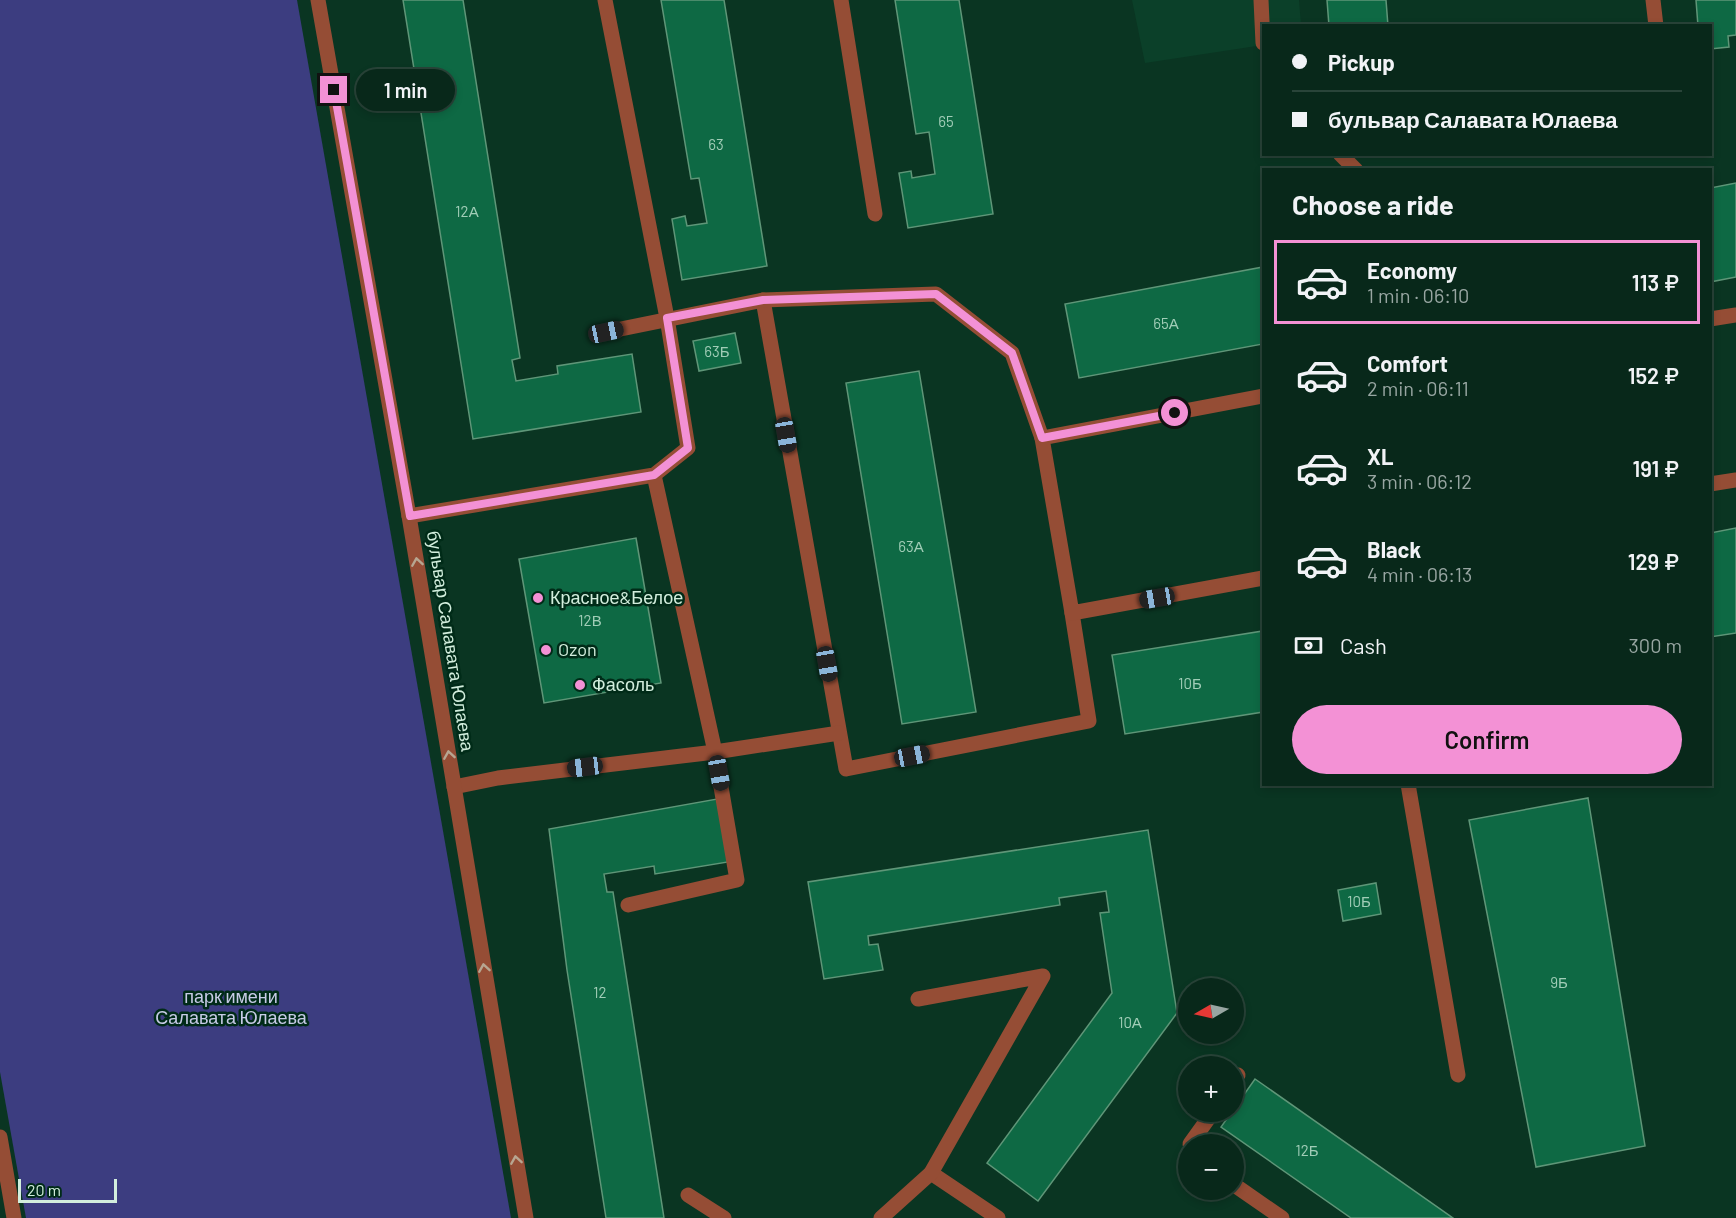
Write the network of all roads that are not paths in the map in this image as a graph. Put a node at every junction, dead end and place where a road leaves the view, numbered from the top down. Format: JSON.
{"nodes":[{"id":1,"x":318,"y":0,"type":"edge"},
{"id":2,"x":605,"y":0,"type":"edge"},
{"id":3,"x":841,"y":0,"type":"edge"},
{"id":4,"x":1261,"y":0,"type":"edge"},
{"id":5,"x":1653,"y":0,"type":"edge"},
{"id":6,"x":1262,"y":24,"type":"edge"},
{"id":7,"x":1656,"y":24,"type":"edge"},
{"id":8,"x":1342,"y":156,"type":"edge"},
{"id":9,"x":1354,"y":168,"type":"edge"},
{"id":10,"x":875,"y":214,"type":"dead end"},
{"id":11,"x":763,"y":300,"type":"junction"},
{"id":12,"x":1736,"y":315,"type":"edge"},
{"id":13,"x":667,"y":318,"type":"junction"},
{"id":14,"x":1712,"y":319,"type":"edge"},
{"id":15,"x":606,"y":332,"type":"dead end"},
{"id":16,"x":1262,"y":396,"type":"edge"},
{"id":17,"x":1042,"y":438,"type":"junction"},
{"id":18,"x":654,"y":475,"type":"junction"},
{"id":19,"x":1736,"y":480,"type":"edge"},
{"id":20,"x":1712,"y":483,"type":"edge"},
{"id":21,"x":410,"y":516,"type":"junction"},
{"id":22,"x":1262,"y":578,"type":"edge"},
{"id":23,"x":1072,"y":613,"type":"junction"},
{"id":24,"x":839,"y":733,"type":"junction"},
{"id":25,"x":715,"y":752,"type":"junction"},
{"id":26,"x":1408,"y":786,"type":"edge"},
{"id":27,"x":454,"y":787,"type":"junction"},
{"id":28,"x":628,"y":905,"type":"dead end"},
{"id":29,"x":918,"y":999,"type":"dead end"},
{"id":30,"x":1458,"y":1075,"type":"dead end"},
{"id":31,"x":0,"y":1137,"type":"edge"},
{"id":32,"x":931,"y":1173,"type":"junction"},
{"id":33,"x":1244,"y":1192,"type":"edge"},
{"id":34,"x":5,"y":1194,"type":"edge"},
{"id":35,"x":688,"y":1195,"type":"dead end"},
{"id":36,"x":14,"y":1218,"type":"edge"},
{"id":37,"x":526,"y":1218,"type":"edge"},
{"id":38,"x":724,"y":1218,"type":"edge"},
{"id":39,"x":881,"y":1218,"type":"edge"},
{"id":40,"x":998,"y":1218,"type":"edge"},
{"id":41,"x":1282,"y":1218,"type":"edge"}],
"edges":[{"from":1,"to":21,"type":"street","name":"бульвар Салавата Юлаева"},
{"from":2,"to":13,"type":"street"},
{"from":3,"to":10,"type":"street"},
{"from":4,"to":6,"type":"street"},
{"from":5,"to":7,"type":"street"},
{"from":8,"to":9,"type":"street"},
{"from":11,"to":13,"type":"street"},
{"from":11,"to":17,"type":"street"},
{"from":11,"to":24,"type":"street"},
{"from":12,"to":14,"type":"street"},
{"from":13,"to":15,"type":"street"},
{"from":13,"to":18,"type":"street"},
{"from":16,"to":17,"type":"street"},
{"from":17,"to":23,"type":"street"},
{"from":18,"to":21,"type":"street"},
{"from":18,"to":25,"type":"street"},
{"from":19,"to":20,"type":"street"},
{"from":27,"to":21,"type":"street","name":"бульвар Салавата Юлаева","one_way":true},
{"from":22,"to":23,"type":"street"},
{"from":23,"to":24,"type":"street"},
{"from":24,"to":25,"type":"street"},
{"from":25,"to":27,"type":"street"},
{"from":25,"to":28,"type":"street"},
{"from":26,"to":30,"type":"street"},
{"from":37,"to":27,"type":"street","name":"бульвар Салавата Юлаева","one_way":true},
{"from":29,"to":32,"type":"street"},
{"from":31,"to":34,"type":"street"},
{"from":32,"to":39,"type":"street"},
{"from":32,"to":40,"type":"street"},
{"from":33,"to":41,"type":"street"},
{"from":34,"to":36,"type":"street"},
{"from":35,"to":38,"type":"street"}]}
